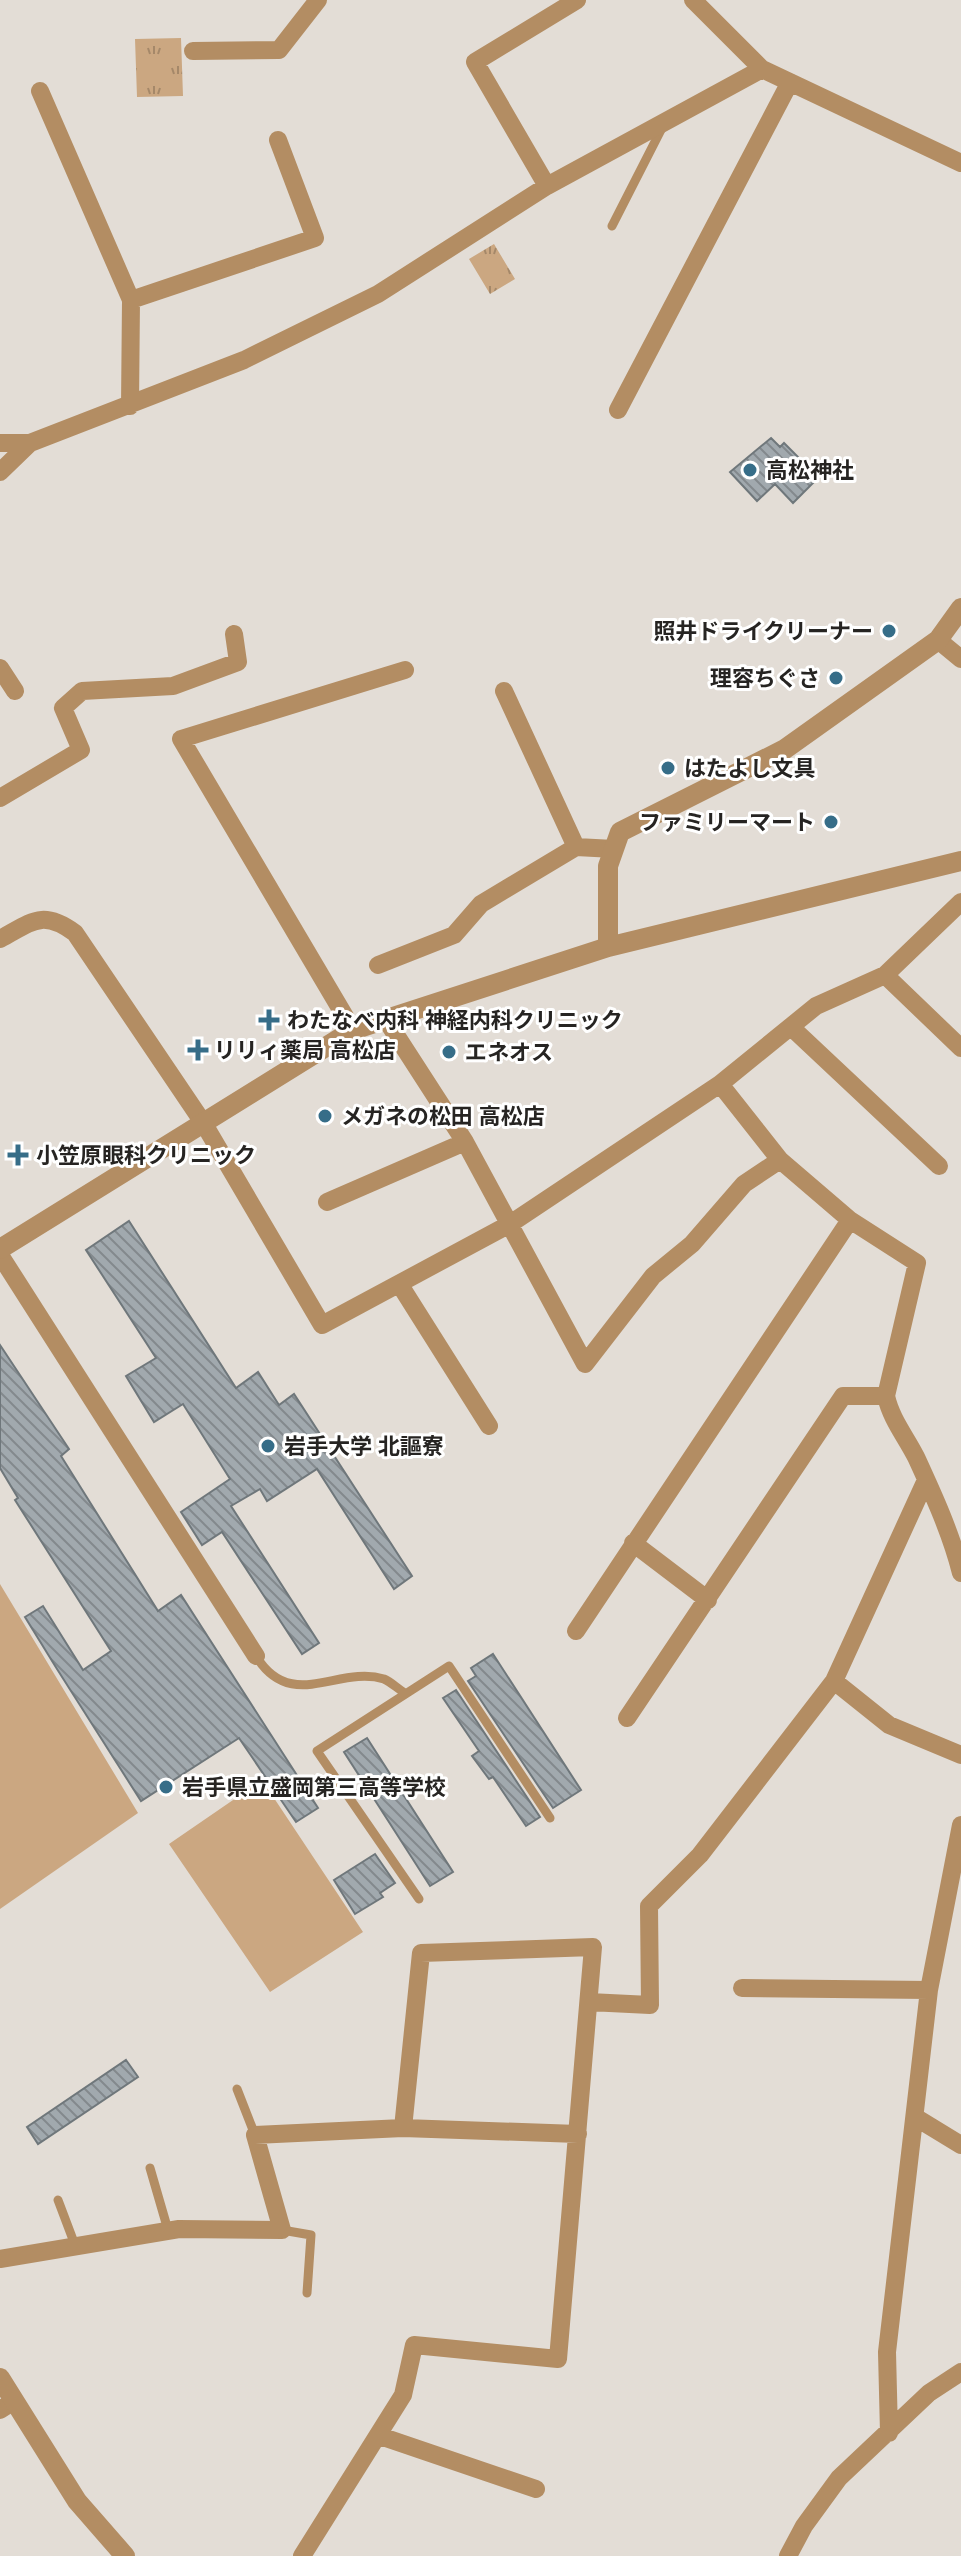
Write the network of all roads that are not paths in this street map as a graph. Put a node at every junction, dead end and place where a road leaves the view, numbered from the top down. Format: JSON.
{"nodes":[{"id":1,"x":318,"y":0,"type":"edge"},
{"id":2,"x":577,"y":0,"type":"edge"},
{"id":3,"x":693,"y":0,"type":"edge"},
{"id":4,"x":716,"y":7,"type":"edge"},
{"id":5,"x":193,"y":51,"type":"dead end"},
{"id":6,"x":762,"y":69,"type":"junction"},
{"id":7,"x":790,"y":82,"type":"junction"},
{"id":8,"x":40,"y":91,"type":"dead end"},
{"id":9,"x":664,"y":125,"type":"junction"},
{"id":10,"x":278,"y":140,"type":"dead end"},
{"id":11,"x":961,"y":163,"type":"edge"},
{"id":12,"x":547,"y":186,"type":"junction"},
{"id":13,"x":612,"y":226,"type":"dead end"},
{"id":14,"x":131,"y":300,"type":"junction"},
{"id":15,"x":130,"y":406,"type":"junction"},
{"id":16,"x":618,"y":410,"type":"dead end"},
{"id":17,"x":0,"y":443,"type":"edge"},
{"id":18,"x":30,"y":443,"type":"junction"},
{"id":19,"x":0,"y":472,"type":"edge"},
{"id":20,"x":961,"y":608,"type":"edge"},
{"id":21,"x":234,"y":634,"type":"dead end"},
{"id":22,"x":938,"y":640,"type":"junction"},
{"id":23,"x":961,"y":659,"type":"edge"},
{"id":24,"x":0,"y":668,"type":"edge"},
{"id":25,"x":405,"y":670,"type":"dead end"},
{"id":26,"x":15,"y":691,"type":"dead end"},
{"id":27,"x":504,"y":691,"type":"dead end"},
{"id":28,"x":2,"y":794,"type":"edge"},
{"id":29,"x":576,"y":847,"type":"junction"},
{"id":30,"x":614,"y":849,"type":"junction"},
{"id":31,"x":960,"y":865,"type":"edge"},
{"id":32,"x":961,"y":902,"type":"edge"},
{"id":33,"x":0,"y":939,"type":"edge"},
{"id":34,"x":608,"y":947,"type":"junction"},
{"id":35,"x":378,"y":965,"type":"dead end"},
{"id":36,"x":885,"y":975,"type":"junction"},
{"id":37,"x":385,"y":1018,"type":"junction"},
{"id":38,"x":791,"y":1027,"type":"junction"},
{"id":39,"x":353,"y":1030,"type":"junction"},
{"id":40,"x":961,"y":1048,"type":"edge"},
{"id":41,"x":720,"y":1084,"type":"junction"},
{"id":42,"x":204,"y":1124,"type":"junction"},
{"id":43,"x":465,"y":1142,"type":"junction"},
{"id":44,"x":780,"y":1160,"type":"junction"},
{"id":45,"x":939,"y":1166,"type":"dead end"},
{"id":46,"x":327,"y":1202,"type":"dead end"},
{"id":47,"x":850,"y":1220,"type":"junction"},
{"id":48,"x":510,"y":1224,"type":"junction"},
{"id":49,"x":0,"y":1252,"type":"edge"},
{"id":50,"x":400,"y":1285,"type":"junction"},
{"id":51,"x":886,"y":1396,"type":"junction"},
{"id":52,"x":489,"y":1426,"type":"dead end"},
{"id":53,"x":926,"y":1480,"type":"junction"},
{"id":54,"x":633,"y":1543,"type":"junction"},
{"id":55,"x":961,"y":1573,"type":"edge"},
{"id":56,"x":708,"y":1600,"type":"junction"},
{"id":57,"x":576,"y":1631,"type":"dead end"},
{"id":58,"x":256,"y":1656,"type":"joint"},
{"id":59,"x":834,"y":1681,"type":"junction"},
{"id":60,"x":405,"y":1693,"type":"junction"},
{"id":61,"x":627,"y":1718,"type":"dead end"},
{"id":62,"x":961,"y":1755,"type":"edge"},
{"id":63,"x":550,"y":1818,"type":"dead end"},
{"id":64,"x":961,"y":1825,"type":"edge"},
{"id":65,"x":419,"y":1899,"type":"dead end"},
{"id":66,"x":742,"y":1988,"type":"dead end"},
{"id":67,"x":929,"y":1990,"type":"junction"},
{"id":68,"x":589,"y":2002,"type":"junction"},
{"id":69,"x":237,"y":2089,"type":"dead end"},
{"id":70,"x":915,"y":2117,"type":"junction"},
{"id":71,"x":403,"y":2128,"type":"junction"},
{"id":72,"x":578,"y":2134,"type":"junction"},
{"id":73,"x":255,"y":2135,"type":"junction"},
{"id":74,"x":961,"y":2145,"type":"edge"},
{"id":75,"x":150,"y":2168,"type":"dead end"},
{"id":76,"x":58,"y":2200,"type":"dead end"},
{"id":77,"x":168,"y":2230,"type":"junction"},
{"id":78,"x":282,"y":2230,"type":"junction"},
{"id":79,"x":75,"y":2245,"type":"junction"},
{"id":80,"x":0,"y":2259,"type":"edge"},
{"id":81,"x":307,"y":2293,"type":"dead end"},
{"id":82,"x":961,"y":2372,"type":"edge"},
{"id":83,"x":0,"y":2378,"type":"edge"},
{"id":84,"x":7,"y":2406,"type":"edge"},
{"id":85,"x":889,"y":2433,"type":"junction"},
{"id":86,"x":380,"y":2436,"type":"junction"},
{"id":87,"x":536,"y":2489,"type":"dead end"},
{"id":88,"x":125,"y":2556,"type":"edge"},
{"id":89,"x":302,"y":2556,"type":"edge"},
{"id":90,"x":788,"y":2556,"type":"edge"}],
"edges":[{"from":1,"to":5,"type":"street"},
{"from":2,"to":12,"type":"street"},
{"from":3,"to":4,"type":"street"},
{"from":4,"to":6,"type":"street"},
{"from":6,"to":7,"type":"street"},
{"from":6,"to":9,"type":"street"},
{"from":7,"to":11,"type":"street"},
{"from":7,"to":16,"type":"street"},
{"from":8,"to":14,"type":"street"},
{"from":9,"to":12,"type":"street"},
{"from":9,"to":13,"type":"lane"},
{"from":10,"to":14,"type":"street"},
{"from":12,"to":15,"type":"street"},
{"from":14,"to":15,"type":"street"},
{"from":15,"to":18,"type":"street"},
{"from":17,"to":18,"type":"street"},
{"from":18,"to":19,"type":"street"},
{"from":20,"to":22,"type":"street"},
{"from":21,"to":28,"type":"street"},
{"from":22,"to":23,"type":"street"},
{"from":22,"to":30,"type":"street"},
{"from":24,"to":26,"type":"street"},
{"from":25,"to":39,"type":"street"},
{"from":27,"to":29,"type":"street"},
{"from":29,"to":30,"type":"street"},
{"from":29,"to":35,"type":"street"},
{"from":30,"to":34,"type":"street"},
{"from":31,"to":34,"type":"street"},
{"from":32,"to":36,"type":"street"},
{"from":33,"to":42,"type":"street"},
{"from":34,"to":37,"type":"street"},
{"from":36,"to":38,"type":"street"},
{"from":36,"to":40,"type":"street"},
{"from":37,"to":39,"type":"street"},
{"from":37,"to":43,"type":"street"},
{"from":38,"to":41,"type":"street"},
{"from":38,"to":45,"type":"street"},
{"from":39,"to":42,"type":"street"},
{"from":41,"to":44,"type":"street"},
{"from":41,"to":48,"type":"street"},
{"from":42,"to":49,"type":"street"},
{"from":42,"to":50,"type":"street"},
{"from":43,"to":46,"type":"street"},
{"from":43,"to":48,"type":"street"},
{"from":44,"to":47,"type":"street"},
{"from":44,"to":48,"type":"street"},
{"from":47,"to":51,"type":"street"},
{"from":47,"to":54,"type":"street"},
{"from":48,"to":50,"type":"street"},
{"from":49,"to":58,"type":"street"},
{"from":50,"to":52,"type":"street"},
{"from":51,"to":53,"type":"street"},
{"from":51,"to":56,"type":"street"},
{"from":53,"to":55,"type":"street"},
{"from":53,"to":59,"type":"street"},
{"from":54,"to":56,"type":"street"},
{"from":54,"to":57,"type":"street"},
{"from":56,"to":61,"type":"street"},
{"from":58,"to":60,"type":"lane"},
{"from":59,"to":62,"type":"street"},
{"from":59,"to":68,"type":"street"},
{"from":60,"to":63,"type":"lane"},
{"from":60,"to":65,"type":"lane"},
{"from":64,"to":67,"type":"street"},
{"from":66,"to":67,"type":"street"},
{"from":67,"to":70,"type":"street"},
{"from":68,"to":71,"type":"street"},
{"from":68,"to":72,"type":"street"},
{"from":69,"to":73,"type":"lane"},
{"from":70,"to":74,"type":"street"},
{"from":70,"to":85,"type":"street"},
{"from":71,"to":72,"type":"street"},
{"from":71,"to":73,"type":"street"},
{"from":72,"to":86,"type":"street"},
{"from":73,"to":78,"type":"street"},
{"from":75,"to":77,"type":"lane"},
{"from":76,"to":79,"type":"lane"},
{"from":77,"to":78,"type":"street"},
{"from":77,"to":79,"type":"street"},
{"from":78,"to":81,"type":"lane"},
{"from":79,"to":80,"type":"street"},
{"from":82,"to":85,"type":"street"},
{"from":83,"to":84,"type":"street"},
{"from":84,"to":88,"type":"street"},
{"from":85,"to":90,"type":"street"},
{"from":86,"to":87,"type":"street"},
{"from":86,"to":89,"type":"street"}]}
